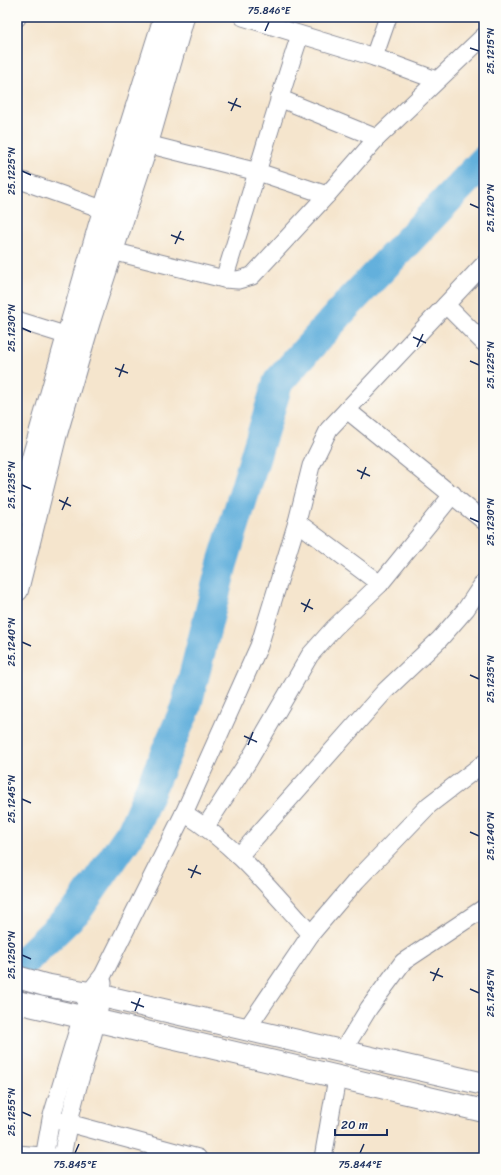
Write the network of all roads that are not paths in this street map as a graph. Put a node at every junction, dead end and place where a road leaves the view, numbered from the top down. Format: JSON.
{"nodes":[{"id":1,"x":165,"y":17,"type":"edge"},
{"id":2,"x":183,"y":17,"type":"edge"},
{"id":3,"x":243,"y":17,"type":"edge"},
{"id":4,"x":388,"y":17,"type":"edge"},
{"id":5,"x":300,"y":35,"type":"junction"},
{"id":6,"x":484,"y":36,"type":"edge"},
{"id":7,"x":374,"y":58,"type":"junction"},
{"id":8,"x":436,"y":80,"type":"junction"},
{"id":9,"x":279,"y":98,"type":"junction"},
{"id":10,"x":377,"y":138,"type":"junction"},
{"id":11,"x":147,"y":144,"type":"junction"},
{"id":12,"x":258,"y":172,"type":"junction"},
{"id":13,"x":17,"y":179,"type":"edge"},
{"id":14,"x":328,"y":196,"type":"junction"},
{"id":15,"x":105,"y":210,"type":"junction"},
{"id":16,"x":112,"y":251,"type":"junction"},
{"id":17,"x":484,"y":264,"type":"edge"},
{"id":18,"x":224,"y":280,"type":"junction"},
{"id":19,"x":446,"y":305,"type":"junction"},
{"id":20,"x":17,"y":320,"type":"edge"},
{"id":21,"x":68,"y":336,"type":"junction"},
{"id":22,"x":484,"y":343,"type":"edge"},
{"id":23,"x":347,"y":410,"type":"junction"},
{"id":24,"x":453,"y":494,"type":"junction"},
{"id":25,"x":17,"y":514,"type":"edge"},
{"id":26,"x":484,"y":520,"type":"edge"},
{"id":27,"x":297,"y":522,"type":"junction"},
{"id":28,"x":484,"y":582,"type":"edge"},
{"id":29,"x":380,"y":584,"type":"junction"},
{"id":30,"x":17,"y":590,"type":"edge"},
{"id":31,"x":484,"y":763,"type":"edge"},
{"id":32,"x":184,"y":813,"type":"junction"},
{"id":33,"x":206,"y":826,"type":"junction"},
{"id":34,"x":239,"y":856,"type":"junction"},
{"id":35,"x":484,"y":908,"type":"edge"},
{"id":36,"x":311,"y":934,"type":"junction"},
{"id":37,"x":17,"y":977,"type":"edge"},
{"id":38,"x":95,"y":995,"type":"junction"},
{"id":39,"x":17,"y":1002,"type":"edge"},
{"id":40,"x":88,"y":1020,"type":"junction"},
{"id":41,"x":246,"y":1030,"type":"junction"},
{"id":42,"x":342,"y":1052,"type":"junction"},
{"id":43,"x":350,"y":1079,"type":"junction"},
{"id":44,"x":484,"y":1084,"type":"edge"},
{"id":45,"x":484,"y":1111,"type":"edge"},
{"id":46,"x":51,"y":1119,"type":"junction"},
{"id":47,"x":67,"y":1123,"type":"junction"},
{"id":48,"x":17,"y":1154,"type":"edge"},
{"id":49,"x":53,"y":1158,"type":"edge"},
{"id":50,"x":198,"y":1158,"type":"edge"},
{"id":51,"x":323,"y":1158,"type":"edge"}],
"edges":[{"from":1,"to":15,"type":"street"},
{"from":2,"to":11,"type":"street"},
{"from":3,"to":5,"type":"street"},
{"from":4,"to":7,"type":"street"},
{"from":5,"to":7,"type":"street"},
{"from":5,"to":9,"type":"street"},
{"from":6,"to":8,"type":"street"},
{"from":7,"to":8,"type":"street"},
{"from":8,"to":10,"type":"street"},
{"from":9,"to":10,"type":"street"},
{"from":9,"to":12,"type":"street"},
{"from":10,"to":14,"type":"street"},
{"from":11,"to":12,"type":"street"},
{"from":11,"to":16,"type":"street"},
{"from":12,"to":14,"type":"street"},
{"from":12,"to":18,"type":"street"},
{"from":13,"to":15,"type":"street"},
{"from":14,"to":18,"type":"street"},
{"from":15,"to":21,"type":"street"},
{"from":16,"to":18,"type":"street"},
{"from":16,"to":30,"type":"street"},
{"from":17,"to":19,"type":"street"},
{"from":19,"to":22,"type":"street"},
{"from":19,"to":23,"type":"street"},
{"from":20,"to":21,"type":"street"},
{"from":21,"to":25,"type":"street"},
{"from":23,"to":24,"type":"street"},
{"from":23,"to":27,"type":"street"},
{"from":24,"to":26,"type":"street"},
{"from":24,"to":29,"type":"street"},
{"from":27,"to":29,"type":"street"},
{"from":27,"to":32,"type":"street"},
{"from":28,"to":34,"type":"street"},
{"from":29,"to":33,"type":"street"},
{"from":31,"to":36,"type":"street"},
{"from":32,"to":33,"type":"street"},
{"from":32,"to":38,"type":"street"},
{"from":33,"to":34,"type":"street"},
{"from":34,"to":36,"type":"street"},
{"from":35,"to":42,"type":"street"},
{"from":36,"to":41,"type":"street"},
{"from":37,"to":38,"type":"street"},
{"from":38,"to":40,"type":"street"},
{"from":38,"to":41,"type":"street"},
{"from":39,"to":40,"type":"street"},
{"from":40,"to":43,"type":"street"},
{"from":40,"to":46,"type":"street"},
{"from":40,"to":47,"type":"street"},
{"from":41,"to":42,"type":"street"},
{"from":42,"to":44,"type":"street"},
{"from":43,"to":45,"type":"street"},
{"from":43,"to":51,"type":"street"},
{"from":46,"to":47,"type":"street"},
{"from":46,"to":49,"type":"street"},
{"from":47,"to":49,"type":"street"},
{"from":47,"to":50,"type":"street"},
{"from":48,"to":49,"type":"street"}]}
